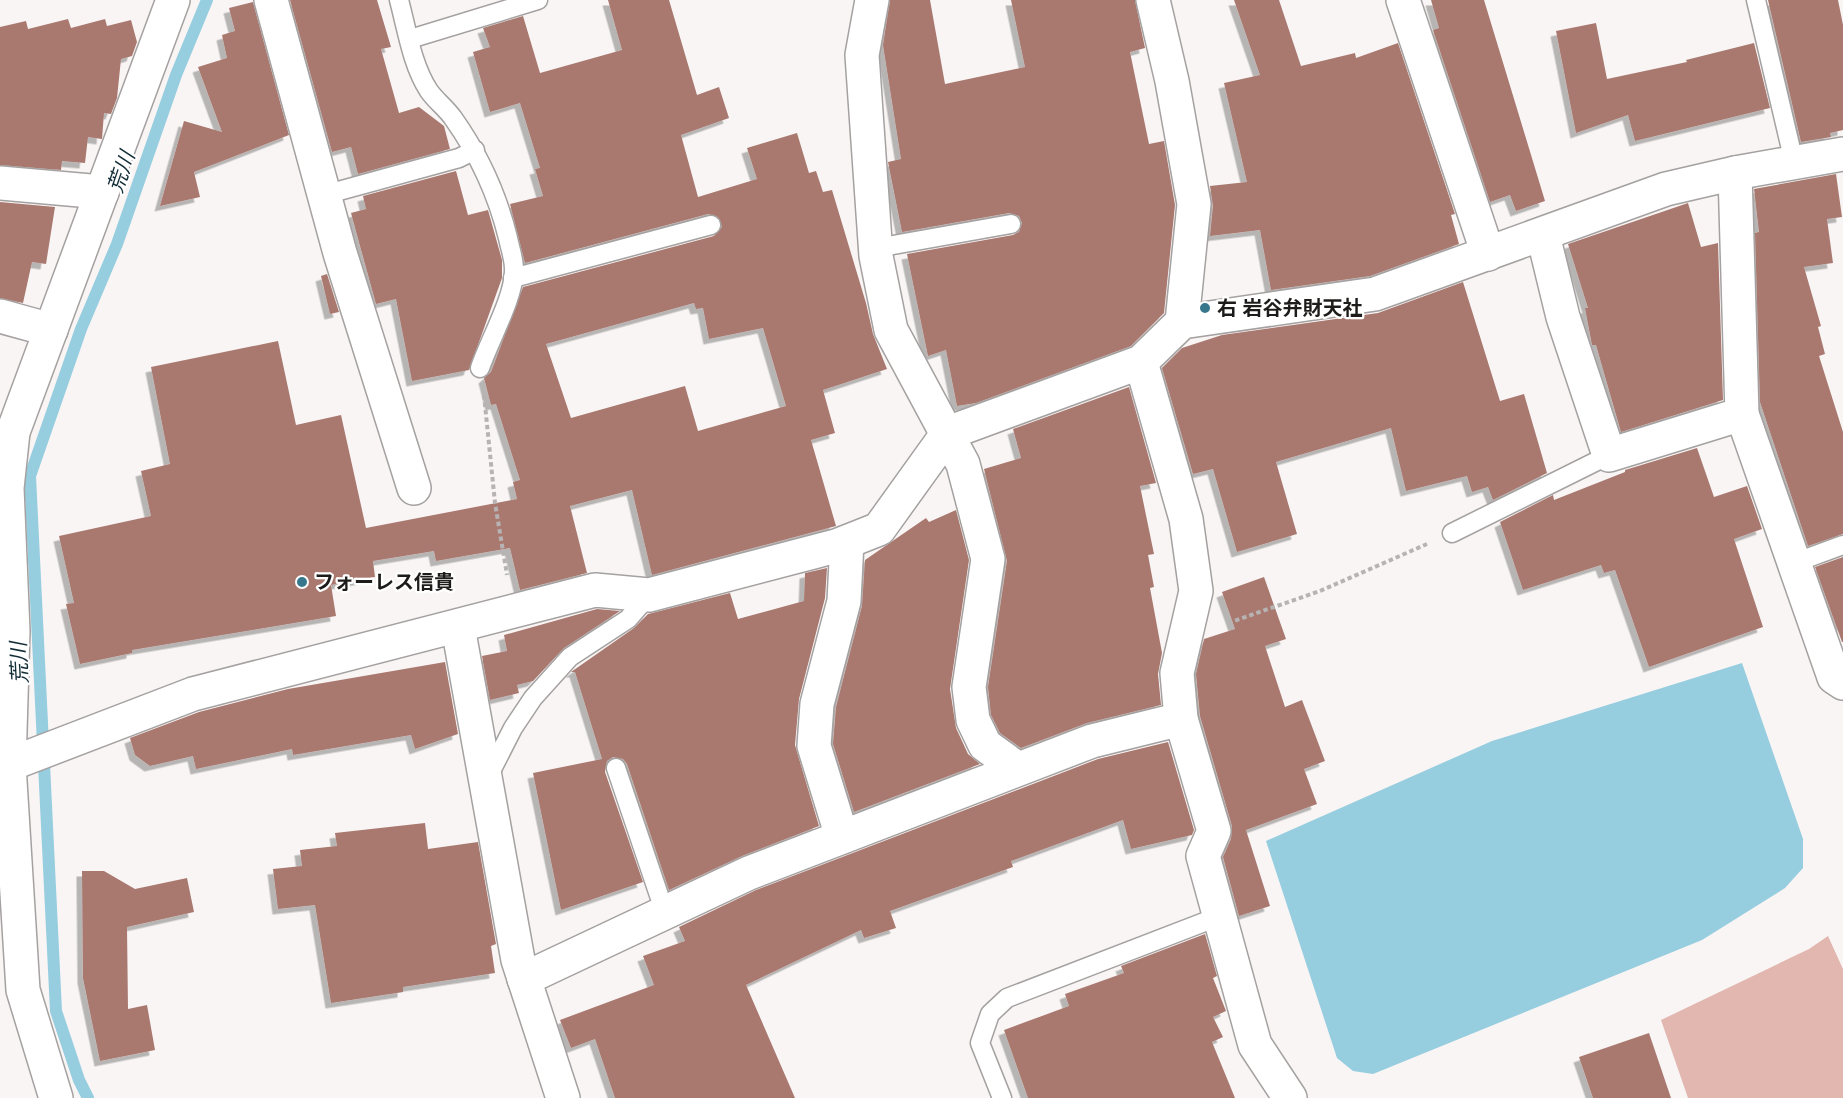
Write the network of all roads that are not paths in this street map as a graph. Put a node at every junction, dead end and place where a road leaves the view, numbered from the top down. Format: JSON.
{"nodes":[{"id":1,"x":173,"y":0,"type":"edge"},
{"id":2,"x":271,"y":0,"type":"edge"},
{"id":3,"x":399,"y":0,"type":"edge"},
{"id":4,"x":538,"y":0,"type":"edge"},
{"id":5,"x":872,"y":0,"type":"edge"},
{"id":6,"x":1153,"y":0,"type":"edge"},
{"id":7,"x":1403,"y":0,"type":"edge"},
{"id":8,"x":1756,"y":0,"type":"edge"},
{"id":9,"x":410,"y":39,"type":"junction"},
{"id":10,"x":475,"y":150,"type":"junction"},
{"id":11,"x":1843,"y":154,"type":"edge"},
{"id":12,"x":1794,"y":162,"type":"junction"},
{"id":13,"x":1735,"y":173,"type":"junction"},
{"id":14,"x":0,"y":183,"type":"edge"},
{"id":15,"x":102,"y":192,"type":"junction"},
{"id":16,"x":324,"y":195,"type":"junction"},
{"id":17,"x":1011,"y":224,"type":"dead end"},
{"id":18,"x":711,"y":225,"type":"dead end"},
{"id":19,"x":1543,"y":235,"type":"junction"},
{"id":20,"x":876,"y":248,"type":"junction"},
{"id":21,"x":1488,"y":255,"type":"junction"},
{"id":22,"x":513,"y":278,"type":"junction"},
{"id":23,"x":0,"y":316,"type":"edge"},
{"id":24,"x":1182,"y":322,"type":"junction"},
{"id":25,"x":51,"y":330,"type":"junction"},
{"id":26,"x":1141,"y":362,"type":"junction"},
{"id":27,"x":480,"y":368,"type":"road end"},
{"id":28,"x":1743,"y":414,"type":"junction"},
{"id":29,"x":948,"y":433,"type":"junction"},
{"id":30,"x":1609,"y":455,"type":"junction"},
{"id":31,"x":414,"y":488,"type":"dead end"},
{"id":32,"x":1452,"y":533,"type":"road end"},
{"id":33,"x":847,"y":542,"type":"junction"},
{"id":34,"x":1843,"y":545,"type":"edge"},
{"id":35,"x":1794,"y":563,"type":"junction"},
{"id":36,"x":649,"y":595,"type":"junction"},
{"id":37,"x":458,"y":627,"type":"junction"},
{"id":38,"x":7,"y":632,"type":"edge"},
{"id":39,"x":1843,"y":683,"type":"edge"},
{"id":40,"x":1181,"y":719,"type":"junction"},
{"id":41,"x":13,"y":764,"type":"edge"},
{"id":42,"x":616,"y":768,"type":"dead end"},
{"id":43,"x":1018,"y":769,"type":"junction"},
{"id":44,"x":486,"y":781,"type":"junction"},
{"id":45,"x":842,"y":837,"type":"junction"},
{"id":46,"x":665,"y":913,"type":"junction"},
{"id":47,"x":1220,"y":916,"type":"junction"},
{"id":48,"x":524,"y":979,"type":"junction"},
{"id":49,"x":56,"y":1098,"type":"edge"},
{"id":50,"x":564,"y":1098,"type":"edge"},
{"id":51,"x":1002,"y":1098,"type":"edge"},
{"id":52,"x":1290,"y":1098,"type":"edge"}],
"edges":[{"from":1,"to":15,"type":"street"},
{"from":2,"to":16,"type":"street"},
{"from":3,"to":9,"type":"lane"},
{"from":4,"to":9,"type":"lane"},
{"from":5,"to":20,"type":"street"},
{"from":6,"to":24,"type":"street"},
{"from":7,"to":21,"type":"street"},
{"from":8,"to":12,"type":"lane"},
{"from":9,"to":10,"type":"lane"},
{"from":10,"to":16,"type":"lane"},
{"from":10,"to":22,"type":"lane"},
{"from":11,"to":12,"type":"street"},
{"from":12,"to":13,"type":"street"},
{"from":13,"to":19,"type":"street"},
{"from":13,"to":28,"type":"street"},
{"from":14,"to":15,"type":"street"},
{"from":15,"to":25,"type":"street"},
{"from":16,"to":31,"type":"street"},
{"from":17,"to":20,"type":"lane"},
{"from":18,"to":22,"type":"lane"},
{"from":19,"to":21,"type":"street"},
{"from":19,"to":30,"type":"street"},
{"from":20,"to":29,"type":"street"},
{"from":21,"to":24,"type":"street"},
{"from":22,"to":27,"type":"lane"},
{"from":23,"to":25,"type":"street"},
{"from":24,"to":26,"type":"street"},
{"from":25,"to":38,"type":"street"},
{"from":26,"to":29,"type":"street"},
{"from":26,"to":40,"type":"street"},
{"from":28,"to":30,"type":"street"},
{"from":28,"to":35,"type":"street"},
{"from":29,"to":33,"type":"street"},
{"from":29,"to":43,"type":"street"},
{"from":30,"to":32,"type":"lane"},
{"from":33,"to":36,"type":"street"},
{"from":33,"to":45,"type":"street"},
{"from":34,"to":35,"type":"lane"},
{"from":35,"to":39,"type":"street"},
{"from":36,"to":37,"type":"street"},
{"from":36,"to":44,"type":"lane"},
{"from":37,"to":41,"type":"street"},
{"from":37,"to":44,"type":"street"},
{"from":38,"to":41,"type":"street"},
{"from":40,"to":43,"type":"street"},
{"from":40,"to":47,"type":"street"},
{"from":41,"to":49,"type":"street"},
{"from":42,"to":46,"type":"lane"},
{"from":43,"to":45,"type":"street"},
{"from":44,"to":48,"type":"street"},
{"from":45,"to":46,"type":"street"},
{"from":46,"to":48,"type":"street"},
{"from":47,"to":51,"type":"lane"},
{"from":47,"to":52,"type":"street"},
{"from":48,"to":50,"type":"street"}]}
